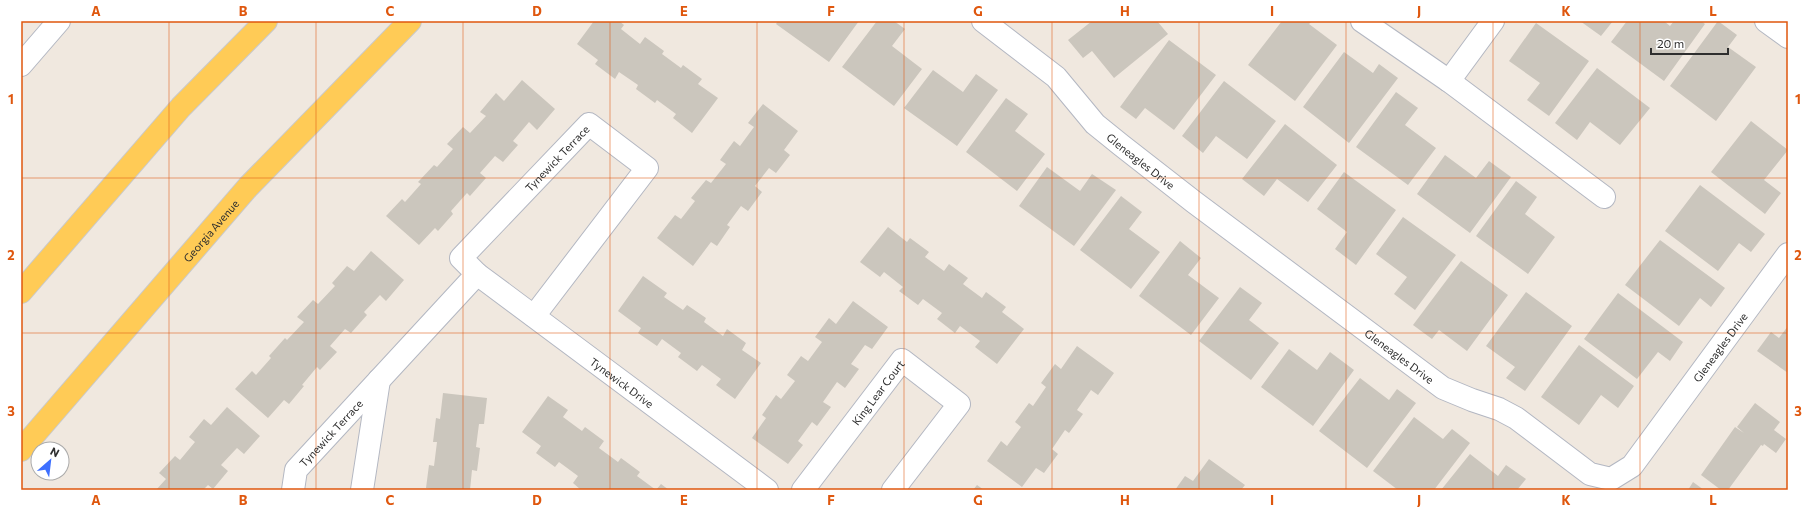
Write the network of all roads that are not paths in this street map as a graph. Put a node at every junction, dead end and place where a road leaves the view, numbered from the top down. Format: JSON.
{"nodes":[{"id":1,"x":60,"y":21,"type":"edge"},
{"id":2,"x":266,"y":21,"type":"edge"},
{"id":3,"x":410,"y":21,"type":"edge"},
{"id":4,"x":983,"y":21,"type":"edge"},
{"id":5,"x":1362,"y":21,"type":"edge"},
{"id":6,"x":1493,"y":21,"type":"edge"},
{"id":7,"x":1766,"y":21,"type":"edge"},
{"id":8,"x":1788,"y":37,"type":"edge"},
{"id":9,"x":21,"y":65,"type":"edge"},
{"id":10,"x":1448,"y":81,"type":"junction"},
{"id":11,"x":1604,"y":197,"type":"dead end"},
{"id":12,"x":1788,"y":254,"type":"edge"},
{"id":13,"x":477,"y":274,"type":"junction"},
{"id":14,"x":21,"y":292,"type":"edge"},
{"id":15,"x":534,"y":316,"type":"junction"},
{"id":16,"x":379,"y":380,"type":"junction"},
{"id":17,"x":21,"y":450,"type":"edge"},
{"id":18,"x":1612,"y":484,"type":"edge"},
{"id":19,"x":293,"y":490,"type":"edge"},
{"id":20,"x":362,"y":490,"type":"edge"},
{"id":21,"x":767,"y":490,"type":"edge"},
{"id":22,"x":803,"y":490,"type":"edge"},
{"id":23,"x":893,"y":490,"type":"edge"}],
"edges":[{"from":1,"to":9,"type":"street"},
{"from":2,"to":14,"type":"main road"},
{"from":3,"to":17,"type":"main road","name":"Georgia Avenue"},
{"from":4,"to":18,"type":"street","name":"Gleneagles Drive"},
{"from":5,"to":10,"type":"street"},
{"from":6,"to":10,"type":"street"},
{"from":7,"to":8,"type":"street"},
{"from":10,"to":11,"type":"street"},
{"from":12,"to":18,"type":"street","name":"Gleneagles Drive"},
{"from":13,"to":15,"type":"street","name":"Tynewick Drive"},
{"from":13,"to":15,"type":"street","name":"Tynewick Terrace"},
{"from":13,"to":16,"type":"street","name":"Tynewick Terrace"},
{"from":15,"to":21,"type":"street","name":"Tynewick Drive"},
{"from":16,"to":19,"type":"street","name":"Tynewick Terrace"},
{"from":16,"to":20,"type":"street","name":"Tynewick Terrace"},
{"from":22,"to":23,"type":"street","name":"King Lear Court"}]}
